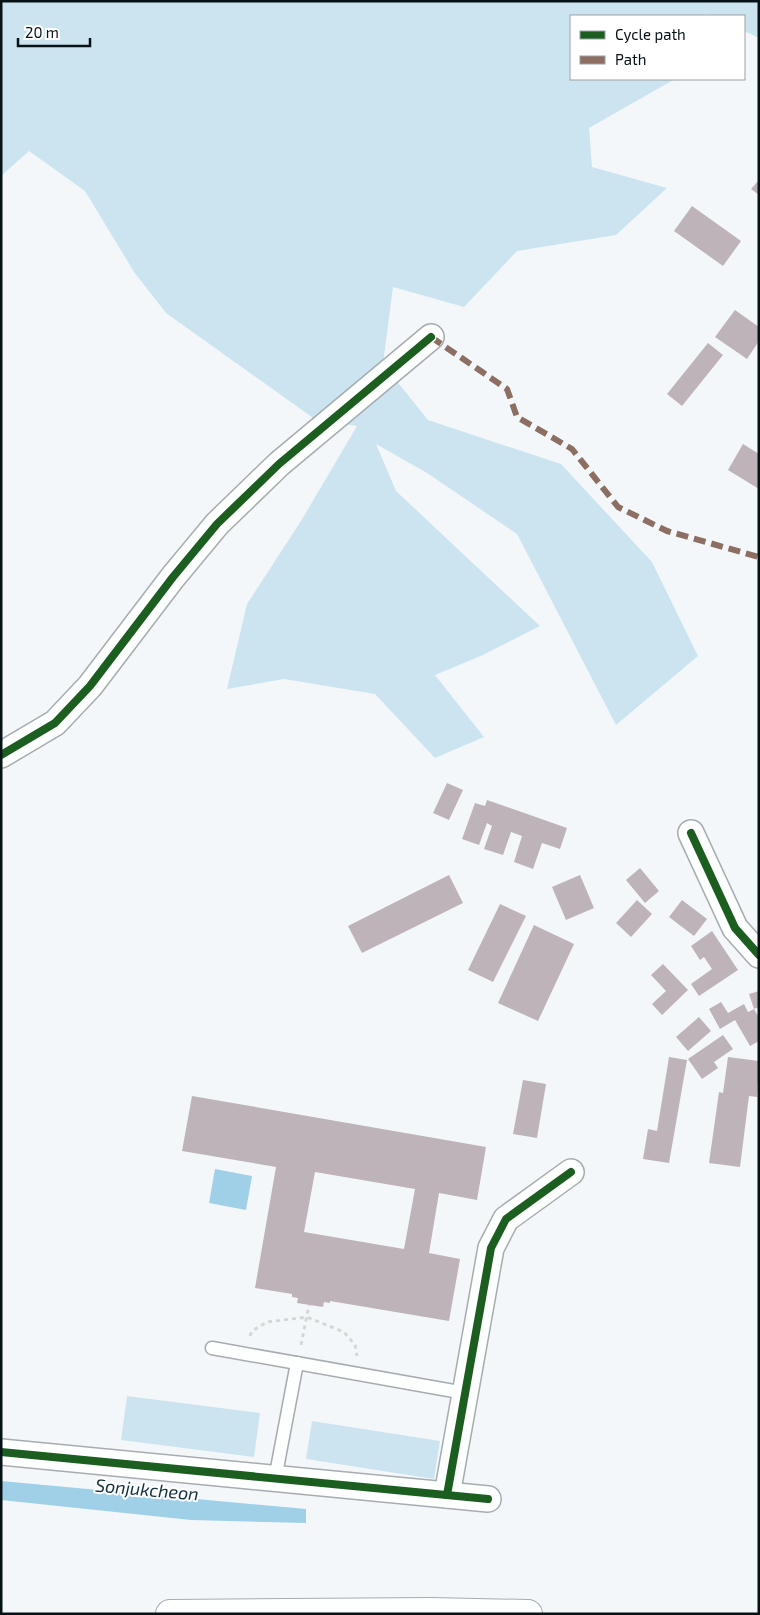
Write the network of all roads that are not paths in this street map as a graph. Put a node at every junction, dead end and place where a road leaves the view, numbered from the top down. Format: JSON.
{"nodes":[{"id":1,"x":431,"y":337,"type":"dead end"},
{"id":2,"x":1,"y":755,"type":"edge"},
{"id":3,"x":691,"y":833,"type":"dead end"},
{"id":4,"x":759,"y":955,"type":"edge"},
{"id":5,"x":571,"y":1172,"type":"dead end"},
{"id":6,"x":212,"y":1348,"type":"dead end"},
{"id":7,"x":297,"y":1363,"type":"junction"},
{"id":8,"x":465,"y":1393,"type":"junction"},
{"id":9,"x":1,"y":1452,"type":"edge"},
{"id":10,"x":275,"y":1479,"type":"junction"},
{"id":11,"x":447,"y":1495,"type":"junction"},
{"id":12,"x":488,"y":1499,"type":"dead end"},
{"id":13,"x":170,"y":1614,"type":"edge"},
{"id":14,"x":528,"y":1614,"type":"edge"}],
"edges":[{"from":1,"to":2,"type":"street"},
{"from":3,"to":4,"type":"street"},
{"from":5,"to":8,"type":"street"},
{"from":6,"to":7,"type":"lane"},
{"from":7,"to":8,"type":"lane"},
{"from":7,"to":10,"type":"lane"},
{"from":8,"to":11,"type":"street"},
{"from":9,"to":10,"type":"street"},
{"from":10,"to":11,"type":"street"},
{"from":11,"to":12,"type":"street"},
{"from":13,"to":14,"type":"street"}]}
